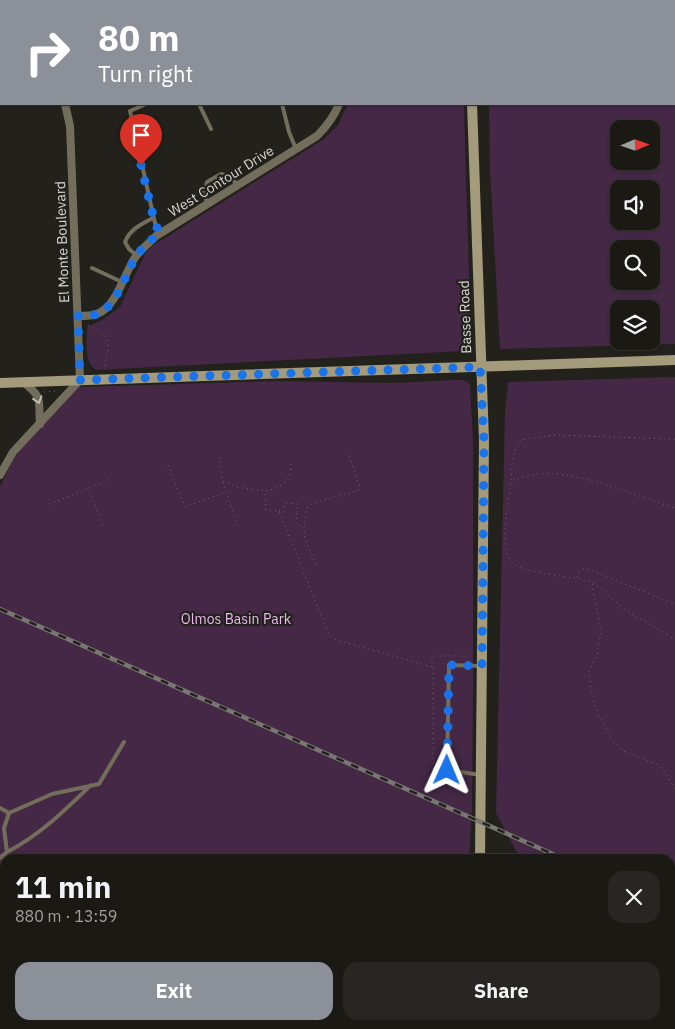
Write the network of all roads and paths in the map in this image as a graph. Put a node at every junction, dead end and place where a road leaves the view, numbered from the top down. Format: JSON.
{"nodes":[{"id":1,"x":65,"y":105,"type":"edge"},
{"id":2,"x":144,"y":105,"type":"edge"},
{"id":3,"x":200,"y":105,"type":"edge"},
{"id":4,"x":282,"y":105,"type":"edge"},
{"id":5,"x":338,"y":105,"type":"edge"},
{"id":6,"x":472,"y":105,"type":"edge"},
{"id":7,"x":211,"y":128,"type":"dead end"},
{"id":8,"x":296,"y":149,"type":"junction"},
{"id":9,"x":239,"y":185,"type":"junction"},
{"id":10,"x":207,"y":204,"type":"junction"},
{"id":11,"x":153,"y":218,"type":"junction"},
{"id":12,"x":160,"y":233,"type":"junction"},
{"id":13,"x":136,"y":256,"type":"junction"},
{"id":14,"x":92,"y":268,"type":"dead end"},
{"id":15,"x":122,"y":282,"type":"junction"},
{"id":16,"x":78,"y":316,"type":"junction"},
{"id":17,"x":88,"y":325,"type":"dead end"},
{"id":18,"x":675,"y":360,"type":"edge"},
{"id":19,"x":480,"y":367,"type":"junction"},
{"id":20,"x":105,"y":370,"type":"dead end"},
{"id":21,"x":80,"y":380,"type":"junction"},
{"id":22,"x":23,"y":382,"type":"junction"},
{"id":23,"x":0,"y":383,"type":"edge"},
{"id":24,"x":56,"y":391,"type":"dead end"},
{"id":25,"x":42,"y":393,"type":"dead end"},
{"id":26,"x":40,"y":424,"type":"junction"},
{"id":27,"x":675,"y":439,"type":"edge"},
{"id":28,"x":348,"y":452,"type":"dead end"},
{"id":29,"x":220,"y":457,"type":"dead end"},
{"id":30,"x":291,"y":464,"type":"dead end"},
{"id":31,"x":168,"y":465,"type":"dead end"},
{"id":32,"x":0,"y":475,"type":"edge"},
{"id":33,"x":111,"y":475,"type":"dead end"},
{"id":34,"x":512,"y":480,"type":"junction"},
{"id":35,"x":223,"y":481,"type":"junction"},
{"id":36,"x":89,"y":488,"type":"junction"},
{"id":37,"x":266,"y":491,"type":"junction"},
{"id":38,"x":226,"y":492,"type":"junction"},
{"id":39,"x":49,"y":504,"type":"dead end"},
{"id":40,"x":675,"y":508,"type":"edge"},
{"id":41,"x":278,"y":511,"type":"junction"},
{"id":42,"x":303,"y":524,"type":"junction"},
{"id":43,"x":102,"y":525,"type":"dead end"},
{"id":44,"x":239,"y":529,"type":"dead end"},
{"id":45,"x":316,"y":565,"type":"dead end"},
{"id":46,"x":577,"y":578,"type":"junction"},
{"id":47,"x":592,"y":583,"type":"junction"},
{"id":48,"x":675,"y":604,"type":"edge"},
{"id":49,"x":675,"y":640,"type":"edge"},
{"id":50,"x":470,"y":656,"type":"dead end"},
{"id":51,"x":482,"y":666,"type":"junction"},
{"id":52,"x":432,"y":667,"type":"junction"},
{"id":53,"x":124,"y":742,"type":"dead end"},
{"id":54,"x":433,"y":773,"type":"dead end"},
{"id":55,"x":481,"y":775,"type":"junction"},
{"id":56,"x":91,"y":785,"type":"junction"},
{"id":57,"x":675,"y":789,"type":"edge"},
{"id":58,"x":0,"y":808,"type":"edge"},
{"id":59,"x":9,"y":813,"type":"junction"},
{"id":60,"x":8,"y":852,"type":"junction"},
{"id":61,"x":5,"y":854,"type":"edge"},
{"id":62,"x":480,"y":854,"type":"edge"}],
"edges":[{"from":1,"to":16,"type":"street","name":"El Monte Boulevard"},
{"from":2,"to":11,"type":"lane"},
{"from":3,"to":7,"type":"lane"},
{"from":4,"to":8,"type":"lane"},
{"from":5,"to":8,"type":"street","name":"West Contour Drive"},
{"from":6,"to":19,"type":"main road","name":"Basse Road"},
{"from":8,"to":9,"type":"street","name":"West Contour Drive"},
{"from":9,"to":10,"type":"street","name":"West Contour Drive"},
{"from":9,"to":10,"type":"lane"},
{"from":10,"to":12,"type":"street","name":"West Contour Drive"},
{"from":11,"to":12,"type":"lane"},
{"from":11,"to":13,"type":"lane"},
{"from":12,"to":13,"type":"street","name":"West Contour Drive"},
{"from":13,"to":15,"type":"street","name":"West Contour Drive"},
{"from":14,"to":15,"type":"lane"},
{"from":15,"to":16,"type":"street","name":"West Contour Drive"},
{"from":16,"to":21,"type":"street","name":"El Monte Boulevard"},
{"from":17,"to":20,"type":"path"},
{"from":18,"to":19,"type":"main road"},
{"from":19,"to":21,"type":"main road"},
{"from":19,"to":51,"type":"main road","name":"Basse Road"},
{"from":21,"to":22,"type":"main road"},
{"from":21,"to":26,"type":"street"},
{"from":22,"to":23,"type":"main road"},
{"from":22,"to":26,"type":"street","one_way":true},
{"from":24,"to":25,"type":"path"},
{"from":26,"to":32,"type":"street"},
{"from":27,"to":34,"type":"path"},
{"from":28,"to":42,"type":"path"},
{"from":29,"to":35,"type":"path"},
{"from":30,"to":37,"type":"path"},
{"from":31,"to":38,"type":"path"},
{"from":33,"to":36,"type":"path"},
{"from":34,"to":40,"type":"path"},
{"from":34,"to":46,"type":"path"},
{"from":35,"to":37,"type":"path"},
{"from":35,"to":38,"type":"path"},
{"from":36,"to":39,"type":"path"},
{"from":36,"to":43,"type":"path"},
{"from":37,"to":41,"type":"path"},
{"from":38,"to":44,"type":"path"},
{"from":41,"to":42,"type":"path"},
{"from":41,"to":52,"type":"path"},
{"from":42,"to":45,"type":"path"},
{"from":46,"to":47,"type":"path"},
{"from":46,"to":48,"type":"path"},
{"from":47,"to":49,"type":"path"},
{"from":47,"to":57,"type":"path"},
{"from":50,"to":52,"type":"path"},
{"from":51,"to":55,"type":"main road","name":"Basse Road"},
{"from":51,"to":55,"type":"lane"},
{"from":52,"to":54,"type":"path"},
{"from":53,"to":56,"type":"lane"},
{"from":55,"to":62,"type":"main road","name":"Basse Road"},
{"from":56,"to":59,"type":"lane"},
{"from":56,"to":60,"type":"lane"},
{"from":58,"to":59,"type":"lane"},
{"from":59,"to":60,"type":"lane"},
{"from":60,"to":61,"type":"lane"}]}
